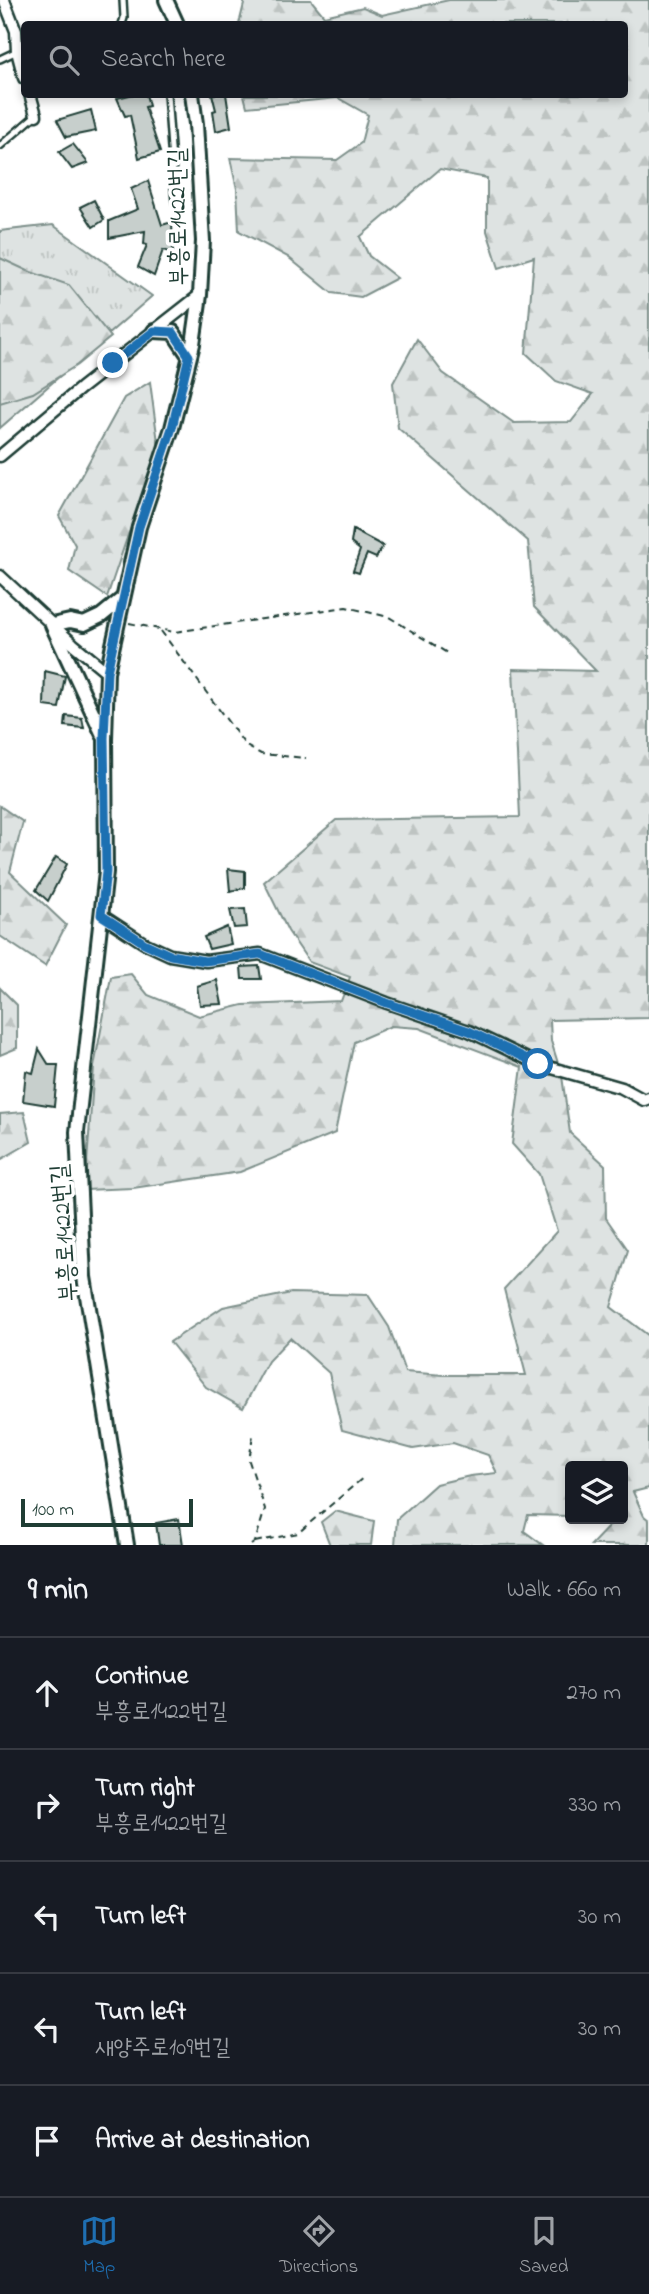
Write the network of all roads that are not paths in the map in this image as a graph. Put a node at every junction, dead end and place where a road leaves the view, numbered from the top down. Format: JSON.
{"nodes":[{"id":1,"x":4,"y":0,"type":"edge"},
{"id":2,"x":122,"y":0,"type":"edge"},
{"id":3,"x":166,"y":0,"type":"edge"},
{"id":4,"x":123,"y":21,"type":"edge"},
{"id":5,"x":176,"y":21,"type":"edge"},
{"id":6,"x":17,"y":51,"type":"junction"},
{"id":7,"x":0,"y":59,"type":"edge"},
{"id":8,"x":21,"y":66,"type":"edge"},
{"id":9,"x":31,"y":98,"type":"edge"},
{"id":10,"x":166,"y":98,"type":"edge"},
{"id":11,"x":193,"y":98,"type":"edge"},
{"id":12,"x":36,"y":115,"type":"joint"},
{"id":13,"x":0,"y":146,"type":"edge"},
{"id":14,"x":175,"y":202,"type":"dead end"},
{"id":15,"x":200,"y":295,"type":"junction"},
{"id":16,"x":154,"y":331,"type":"junction"},
{"id":17,"x":189,"y":356,"type":"junction"},
{"id":18,"x":0,"y":456,"type":"edge"},
{"id":19,"x":0,"y":576,"type":"edge"},
{"id":20,"x":122,"y":599,"type":"junction"},
{"id":21,"x":52,"y":625,"type":"junction"},
{"id":22,"x":107,"y":672,"type":"junction"},
{"id":23,"x":104,"y":738,"type":"junction"},
{"id":24,"x":101,"y":915,"type":"junction"},
{"id":25,"x":649,"y":1098,"type":"edge"},
{"id":26,"x":127,"y":1545,"type":"edge"}],
"edges":[{"from":1,"to":6,"type":"street"},
{"from":2,"to":4,"type":"lane"},
{"from":3,"to":5,"type":"street"},
{"from":6,"to":7,"type":"lane"},
{"from":6,"to":8,"type":"street"},
{"from":9,"to":12,"type":"street"},
{"from":10,"to":14,"type":"lane"},
{"from":11,"to":15,"type":"street","name":"부흥로1422번길"},
{"from":12,"to":13,"type":"lane"},
{"from":15,"to":16,"type":"street"},
{"from":15,"to":17,"type":"street","name":"부흥로1422번길"},
{"from":16,"to":17,"type":"street"},
{"from":16,"to":18,"type":"street"},
{"from":17,"to":20,"type":"street","name":"부흥로1422번길"},
{"from":19,"to":21,"type":"street"},
{"from":20,"to":21,"type":"street"},
{"from":20,"to":22,"type":"street","name":"부흥로1422번길"},
{"from":21,"to":22,"type":"street"},
{"from":21,"to":23,"type":"street"},
{"from":22,"to":23,"type":"street","name":"부흥로1422번길"},
{"from":23,"to":24,"type":"street","name":"부흥로1422번길"},
{"from":24,"to":25,"type":"street"},
{"from":24,"to":26,"type":"street","name":"부흥로1422번길"}]}
